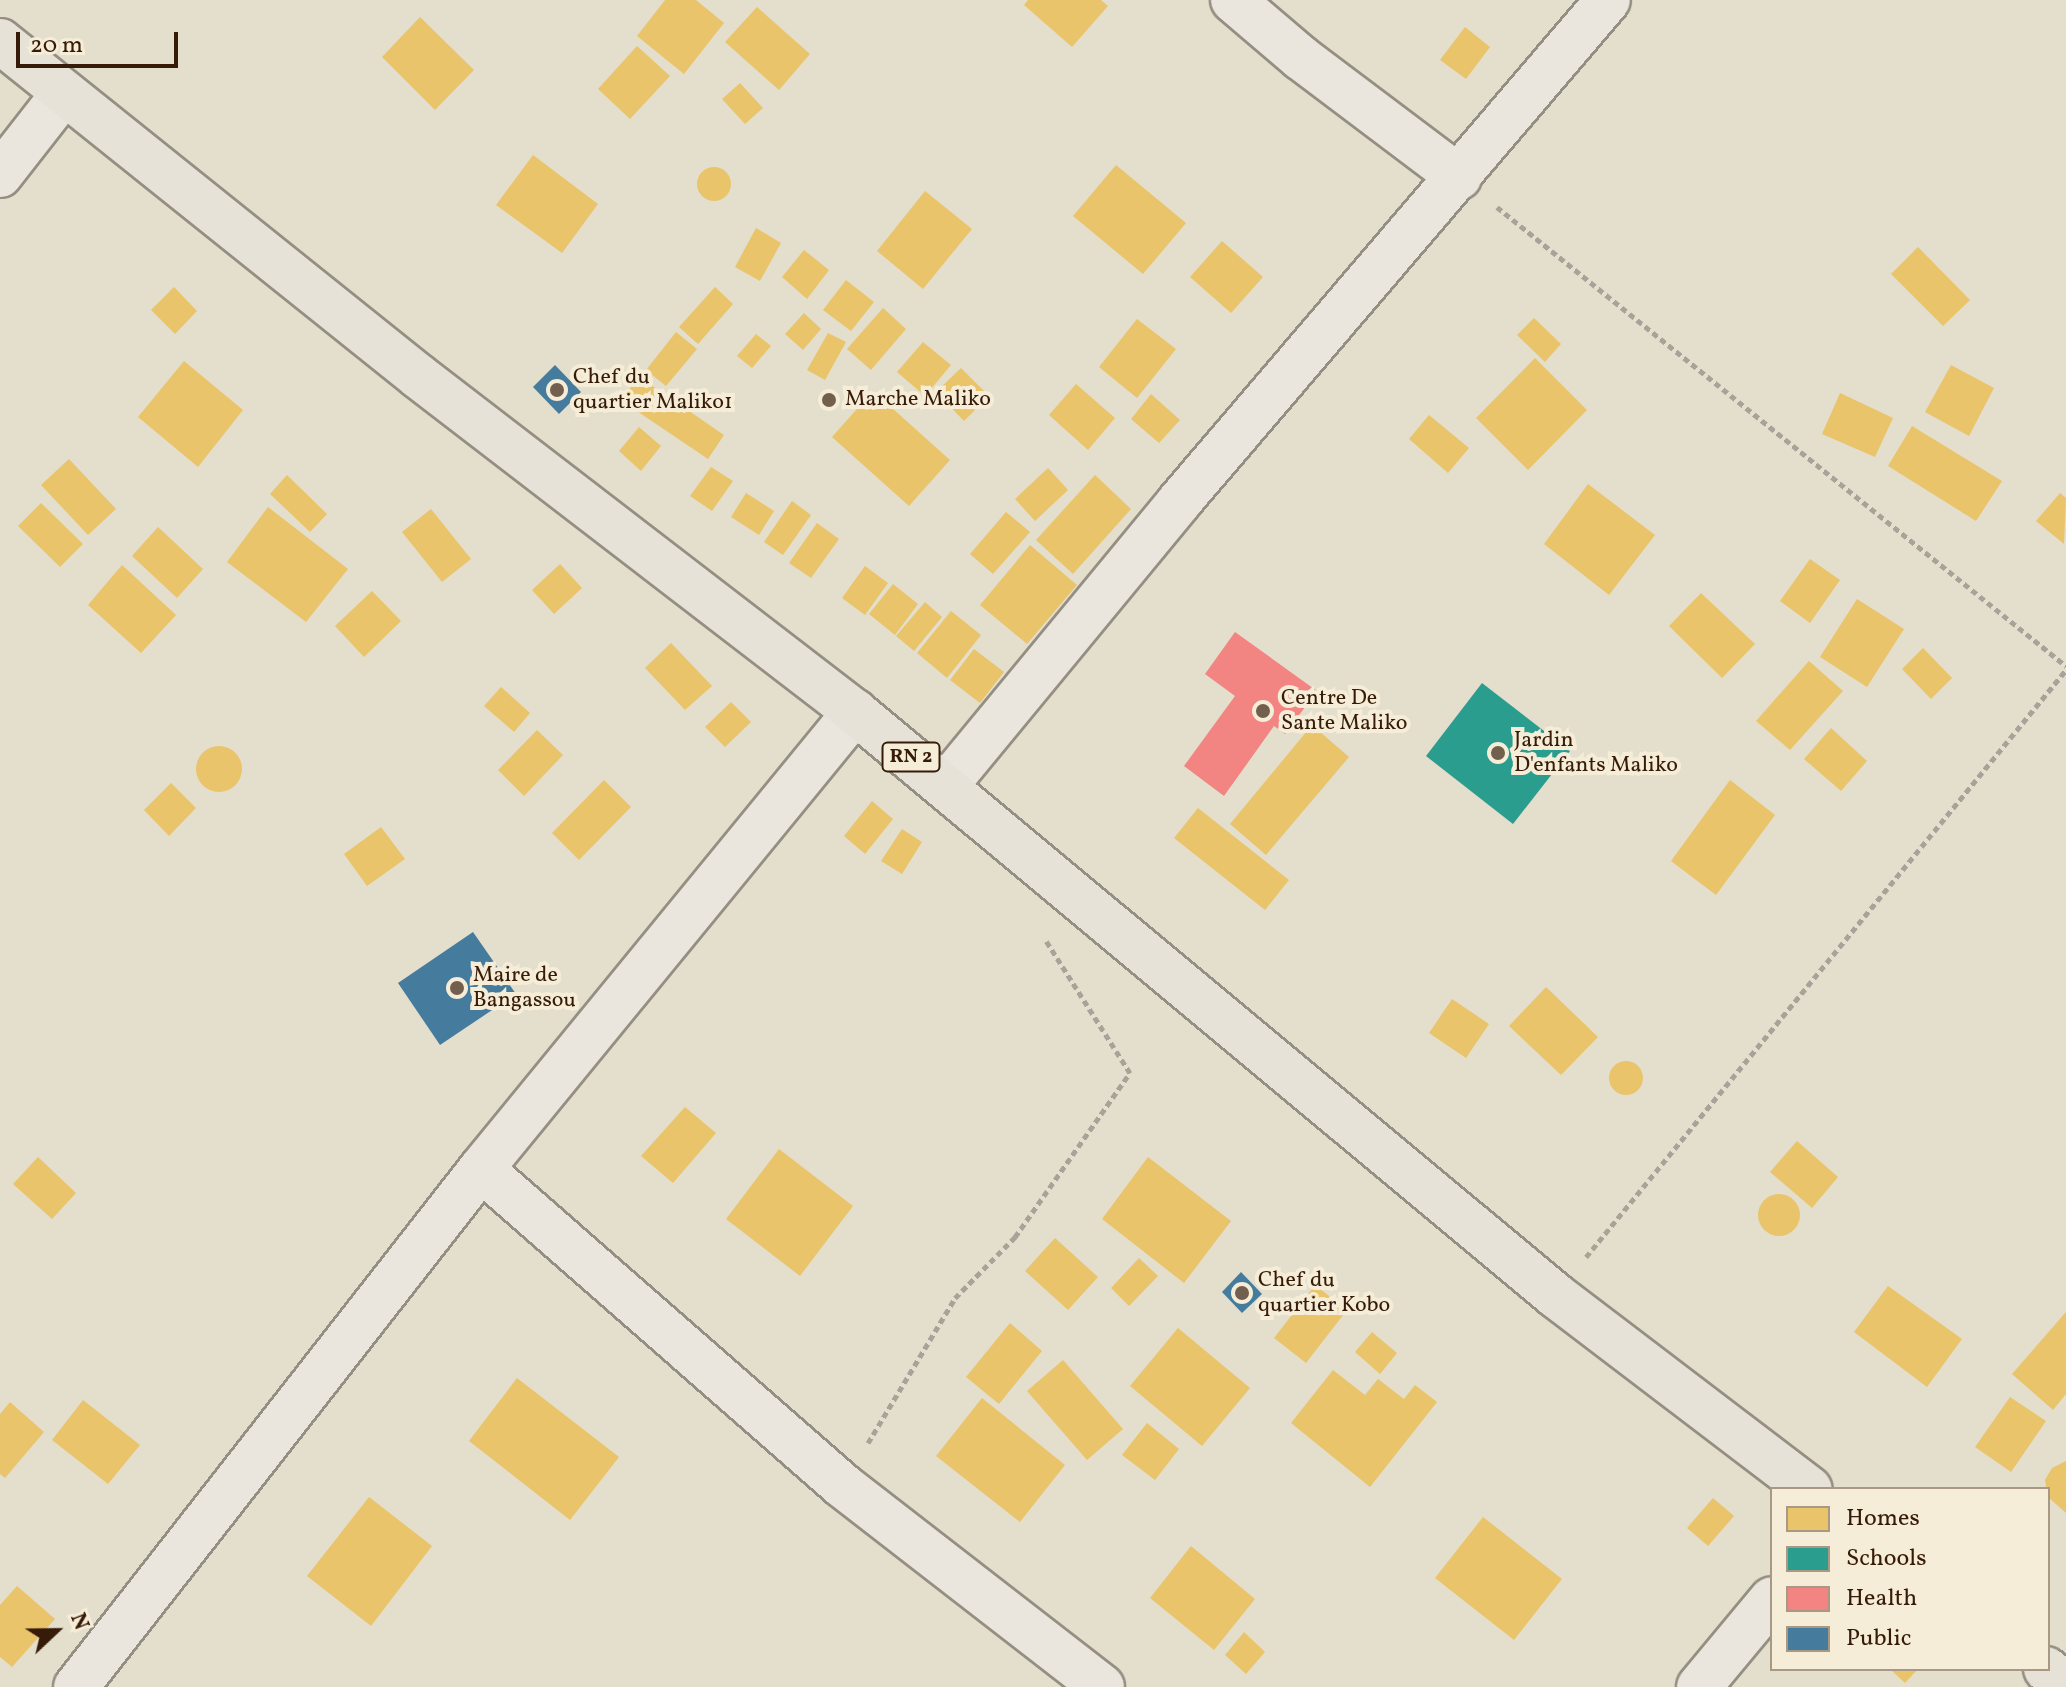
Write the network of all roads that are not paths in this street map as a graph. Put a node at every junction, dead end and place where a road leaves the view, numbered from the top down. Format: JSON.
{"nodes":[{"id":1,"x":1233,"y":0,"type":"edge"},
{"id":2,"x":1608,"y":0,"type":"edge"},
{"id":3,"x":0,"y":41,"type":"edge"},
{"id":4,"x":64,"y":93,"type":"junction"},
{"id":5,"x":0,"y":175,"type":"edge"},
{"id":6,"x":1459,"y":177,"type":"junction"},
{"id":7,"x":855,"y":712,"type":"junction"},
{"id":8,"x":946,"y":785,"type":"junction"},
{"id":9,"x":481,"y":1169,"type":"junction"},
{"id":10,"x":1807,"y":1487,"type":"edge"},
{"id":11,"x":1770,"y":1601,"type":"edge"},
{"id":12,"x":2048,"y":1671,"type":"edge"},
{"id":13,"x":2066,"y":1685,"type":"edge"},
{"id":14,"x":76,"y":1687,"type":"edge"},
{"id":15,"x":1102,"y":1687,"type":"edge"},
{"id":16,"x":1699,"y":1687,"type":"edge"}],
"edges":[{"from":1,"to":6,"type":"street"},
{"from":2,"to":6,"type":"street"},
{"from":3,"to":4,"type":"main road","number":"RN 2"},
{"from":4,"to":5,"type":"street"},
{"from":4,"to":7,"type":"main road","number":"RN 2"},
{"from":6,"to":8,"type":"street"},
{"from":7,"to":8,"type":"main road","number":"RN 2"},
{"from":7,"to":9,"type":"street"},
{"from":8,"to":10,"type":"main road","number":"RN 2"},
{"from":9,"to":14,"type":"street"},
{"from":9,"to":15,"type":"street"},
{"from":11,"to":16,"type":"street"},
{"from":12,"to":13,"type":"main road"}]}
